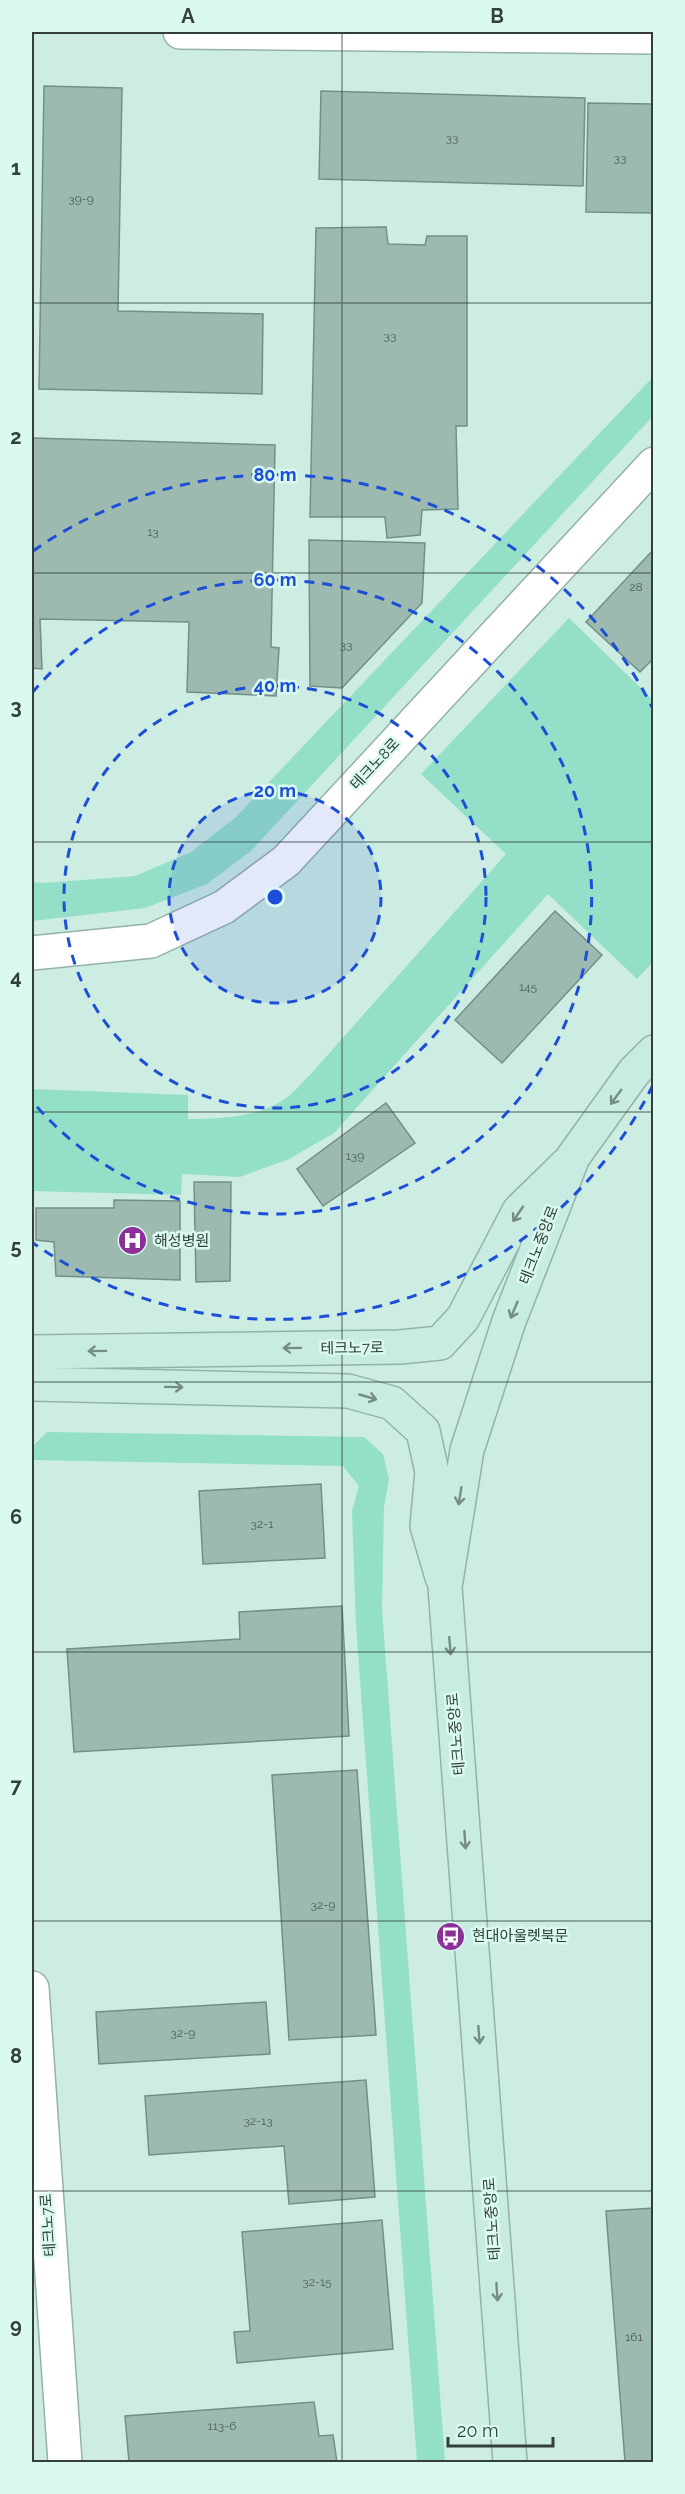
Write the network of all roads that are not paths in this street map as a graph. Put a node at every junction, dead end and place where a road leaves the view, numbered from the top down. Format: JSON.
{"nodes":[{"id":1,"x":180,"y":32,"type":"edge"},
{"id":2,"x":654,"y":37,"type":"edge"},
{"id":3,"x":654,"y":464,"type":"edge"},
{"id":4,"x":32,"y":953,"type":"edge"},
{"id":5,"x":654,"y":1052,"type":"edge"},
{"id":6,"x":573,"y":1157,"type":"junction"},
{"id":7,"x":32,"y":1352,"type":"edge"},
{"id":8,"x":32,"y":1384,"type":"edge"},
{"id":9,"x":445,"y":1587,"type":"junction"},
{"id":10,"x":32,"y":1988,"type":"edge"},
{"id":11,"x":65,"y":2463,"type":"edge"},
{"id":12,"x":510,"y":2463,"type":"edge"}],
"edges":[{"from":1,"to":2,"type":"street"},
{"from":3,"to":4,"type":"street","name":"테크노8로"},
{"from":5,"to":6,"type":"main road","name":"테크노중앙로","one_way":true},
{"from":6,"to":7,"type":"main road","name":"테크노7로","one_way":true},
{"from":6,"to":9,"type":"main road","name":"테크노중앙로","one_way":true},
{"from":8,"to":9,"type":"main road","one_way":true},
{"from":9,"to":12,"type":"main road","name":"테크노중앙로","one_way":true},
{"from":10,"to":11,"type":"street","name":"테크노7로"}]}
